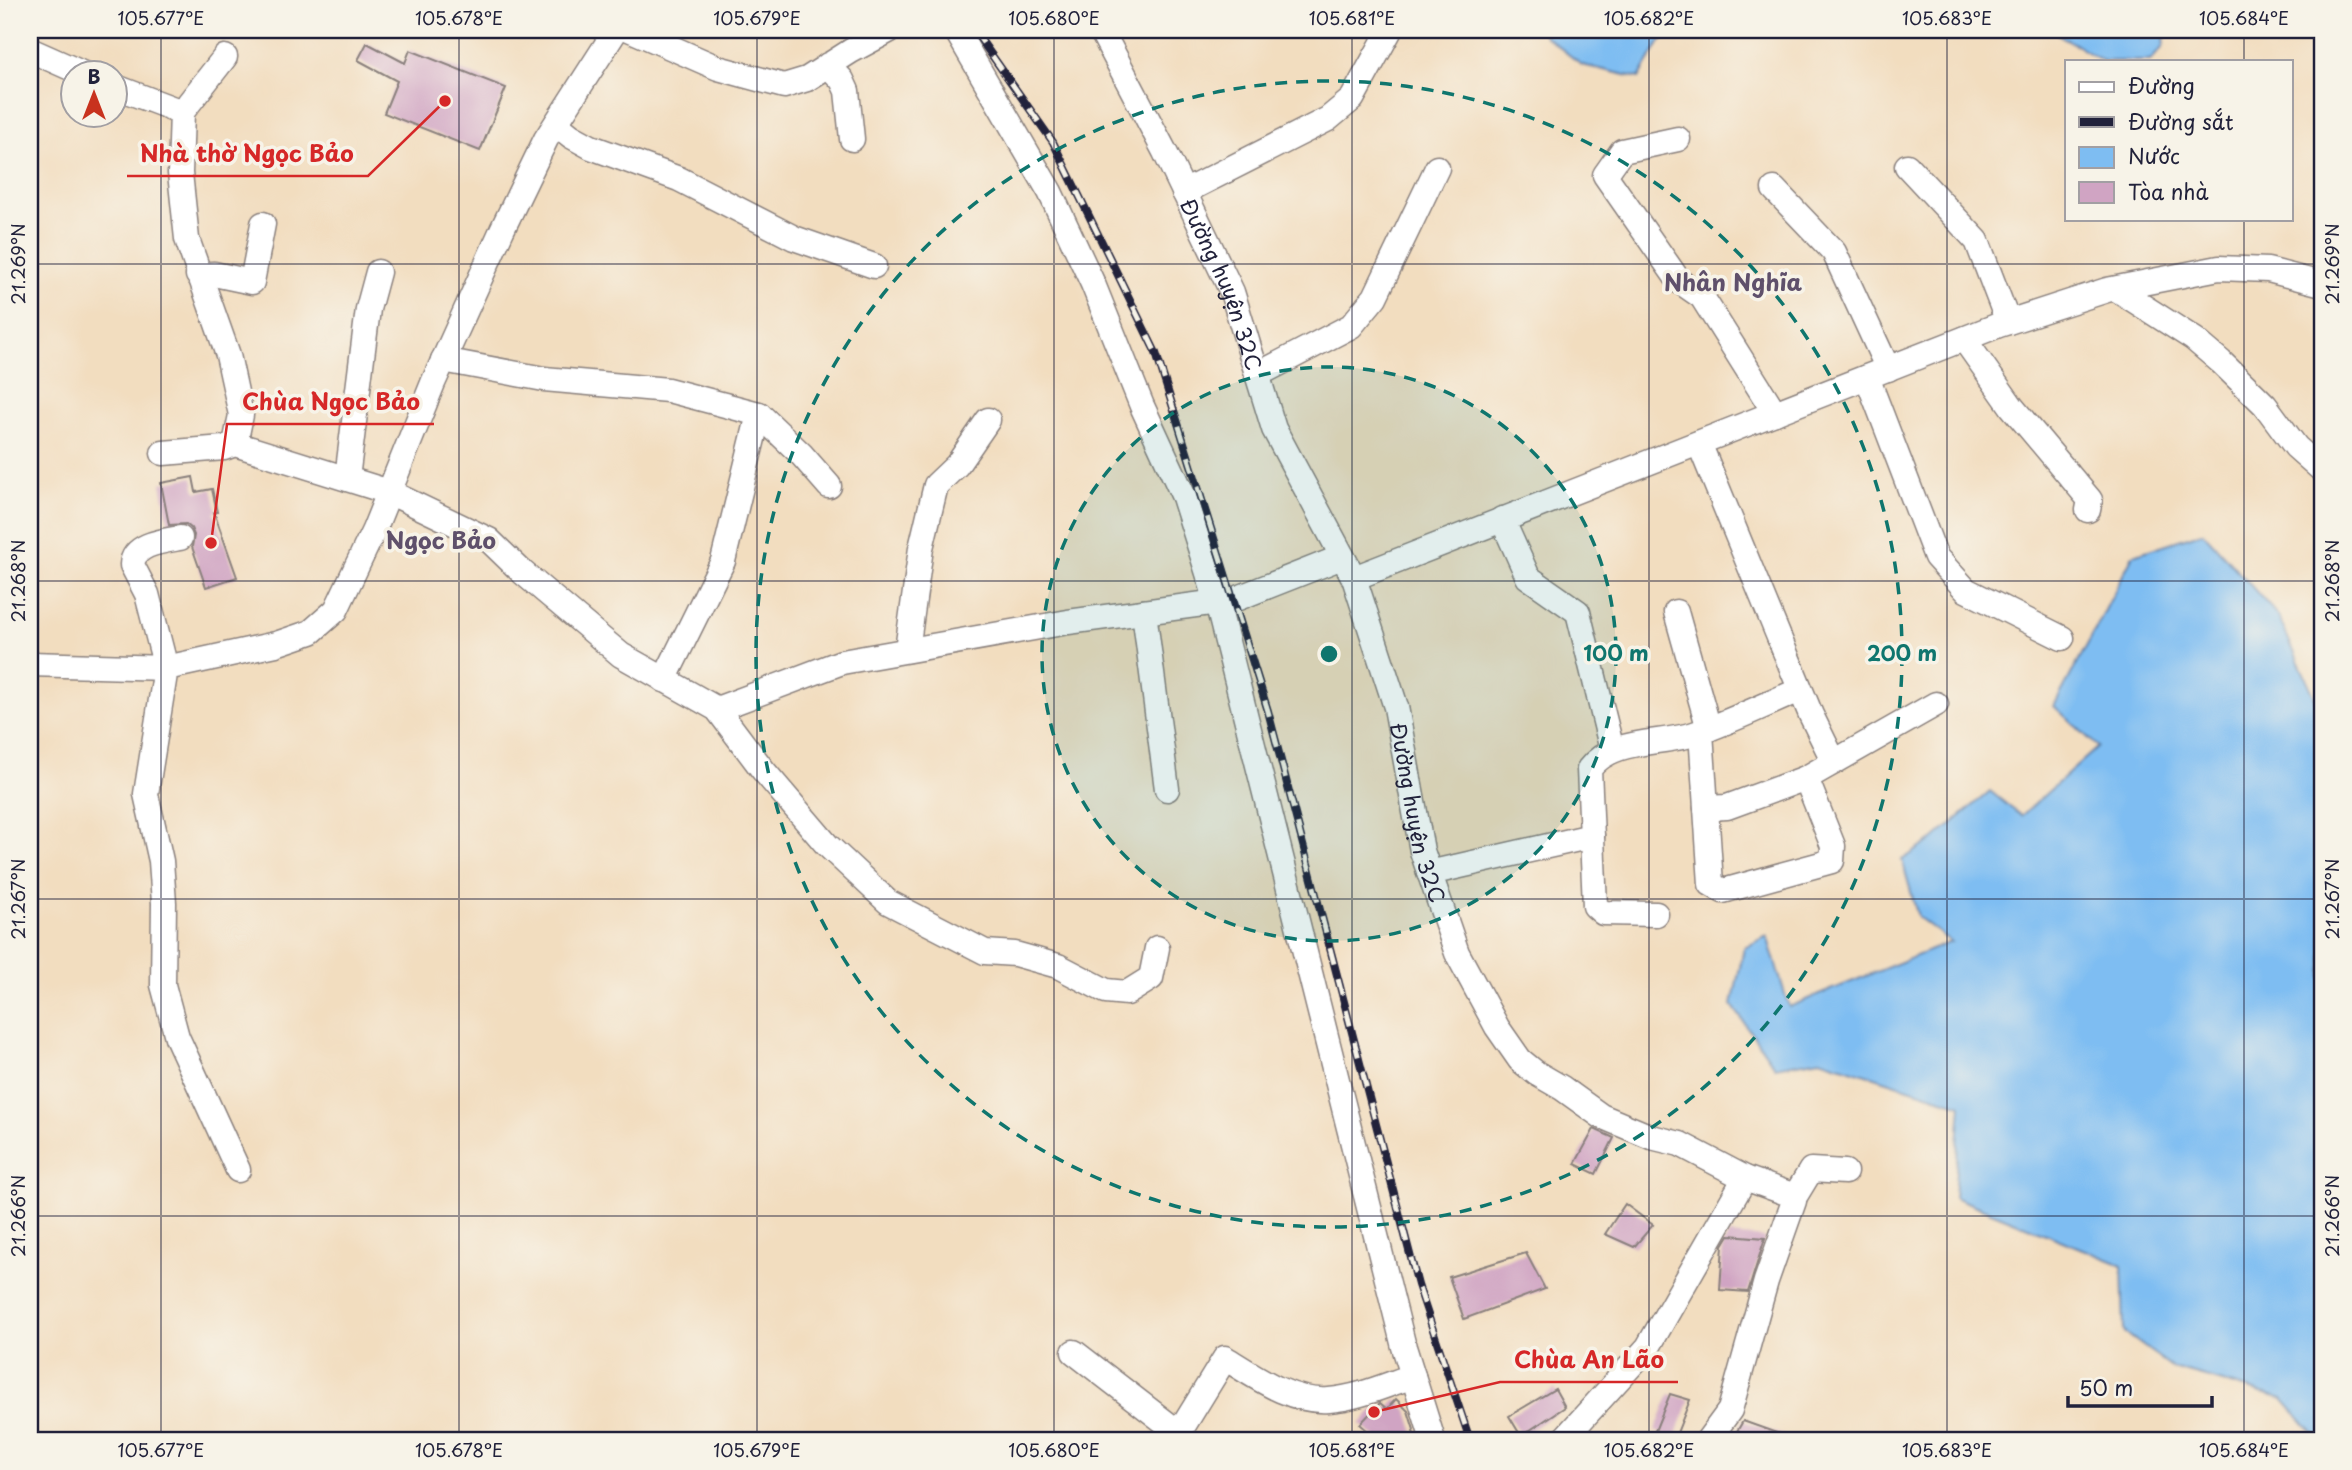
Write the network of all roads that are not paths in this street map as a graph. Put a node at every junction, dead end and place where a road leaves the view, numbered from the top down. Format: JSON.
{"nodes":[{"id":1,"x":616,"y":30,"type":"edge"},
{"id":2,"x":631,"y":30,"type":"edge"},
{"id":3,"x":890,"y":30,"type":"edge"},
{"id":4,"x":956,"y":30,"type":"edge"},
{"id":5,"x":1101,"y":30,"type":"edge"},
{"id":6,"x":1391,"y":30,"type":"edge"},
{"id":7,"x":30,"y":50,"type":"edge"},
{"id":8,"x":225,"y":57,"type":"dead end"},
{"id":9,"x":60,"y":63,"type":"edge"},
{"id":10,"x":828,"y":65,"type":"junction"},
{"id":11,"x":130,"y":93,"type":"edge"},
{"id":12,"x":182,"y":113,"type":"junction"},
{"id":13,"x":556,"y":124,"type":"junction"},
{"id":14,"x":852,"y":139,"type":"dead end"},
{"id":15,"x":1678,"y":139,"type":"dead end"},
{"id":16,"x":1907,"y":166,"type":"dead end"},
{"id":17,"x":1437,"y":168,"type":"dead end"},
{"id":18,"x":1774,"y":189,"type":"dead end"},
{"id":19,"x":1184,"y":192,"type":"junction"},
{"id":20,"x":263,"y":224,"type":"dead end"},
{"id":21,"x":874,"y":266,"type":"dead end"},
{"id":22,"x":378,"y":272,"type":"dead end"},
{"id":23,"x":198,"y":275,"type":"junction"},
{"id":24,"x":2322,"y":284,"type":"edge"},
{"id":25,"x":2116,"y":289,"type":"junction"},
{"id":26,"x":2008,"y":322,"type":"junction"},
{"id":27,"x":1964,"y":339,"type":"junction"},
{"id":28,"x":443,"y":360,"type":"junction"},
{"id":29,"x":1877,"y":373,"type":"junction"},
{"id":30,"x":1257,"y":375,"type":"junction"},
{"id":31,"x":1775,"y":413,"type":"junction"},
{"id":32,"x":759,"y":414,"type":"junction"},
{"id":33,"x":988,"y":421,"type":"dead end"},
{"id":34,"x":1699,"y":443,"type":"junction"},
{"id":35,"x":235,"y":444,"type":"junction"},
{"id":36,"x":163,"y":453,"type":"dead end"},
{"id":37,"x":2322,"y":470,"type":"edge"},
{"id":38,"x":347,"y":478,"type":"junction"},
{"id":39,"x":829,"y":485,"type":"dead end"},
{"id":40,"x":389,"y":492,"type":"junction"},
{"id":41,"x":2088,"y":510,"type":"dead end"},
{"id":42,"x":1502,"y":520,"type":"junction"},
{"id":43,"x":180,"y":538,"type":"dead end"},
{"id":44,"x":1348,"y":567,"type":"junction"},
{"id":45,"x":1217,"y":602,"type":"junction"},
{"id":46,"x":1144,"y":612,"type":"junction"},
{"id":47,"x":1676,"y":612,"type":"dead end"},
{"id":48,"x":2062,"y":638,"type":"dead end"},
{"id":49,"x":907,"y":650,"type":"junction"},
{"id":50,"x":30,"y":664,"type":"edge"},
{"id":51,"x":166,"y":668,"type":"junction"},
{"id":52,"x":664,"y":680,"type":"junction"},
{"id":53,"x":1801,"y":690,"type":"junction"},
{"id":54,"x":1937,"y":704,"type":"dead end"},
{"id":55,"x":717,"y":709,"type":"junction"},
{"id":56,"x":1705,"y":730,"type":"junction"},
{"id":57,"x":1612,"y":750,"type":"junction"},
{"id":58,"x":1833,"y":762,"type":"junction"},
{"id":59,"x":1806,"y":778,"type":"junction"},
{"id":60,"x":1167,"y":789,"type":"dead end"},
{"id":61,"x":1706,"y":808,"type":"junction"},
{"id":62,"x":1592,"y":836,"type":"junction"},
{"id":63,"x":1429,"y":873,"type":"junction"},
{"id":64,"x":1656,"y":914,"type":"dead end"},
{"id":65,"x":1157,"y":948,"type":"dead end"},
{"id":66,"x":237,"y":1170,"type":"dead end"},
{"id":67,"x":1845,"y":1172,"type":"dead end"},
{"id":68,"x":1745,"y":1178,"type":"junction"},
{"id":69,"x":1794,"y":1198,"type":"junction"},
{"id":70,"x":1074,"y":1352,"type":"dead end"},
{"id":71,"x":1413,"y":1376,"type":"junction"},
{"id":72,"x":1433,"y":1440,"type":"edge"},
{"id":73,"x":1563,"y":1440,"type":"edge"},
{"id":74,"x":1708,"y":1440,"type":"edge"}],
"edges":[{"from":1,"to":13,"type":"street"},
{"from":2,"to":10,"type":"street"},
{"from":3,"to":10,"type":"street"},
{"from":4,"to":45,"type":"street"},
{"from":5,"to":19,"type":"street","name":"Đường huyện 32C"},
{"from":6,"to":19,"type":"street"},
{"from":7,"to":9,"type":"street"},
{"from":8,"to":12,"type":"street"},
{"from":10,"to":14,"type":"street"},
{"from":11,"to":12,"type":"street"},
{"from":12,"to":23,"type":"street"},
{"from":13,"to":21,"type":"street"},
{"from":13,"to":28,"type":"street"},
{"from":15,"to":31,"type":"street"},
{"from":16,"to":26,"type":"street"},
{"from":17,"to":30,"type":"street"},
{"from":18,"to":29,"type":"street"},
{"from":19,"to":30,"type":"street","name":"Đường huyện 32C"},
{"from":20,"to":23,"type":"street"},
{"from":22,"to":38,"type":"street"},
{"from":23,"to":35,"type":"street"},
{"from":24,"to":25,"type":"street"},
{"from":25,"to":26,"type":"street"},
{"from":25,"to":37,"type":"street"},
{"from":26,"to":27,"type":"street"},
{"from":27,"to":29,"type":"street"},
{"from":27,"to":41,"type":"street"},
{"from":28,"to":32,"type":"street"},
{"from":28,"to":40,"type":"street"},
{"from":29,"to":31,"type":"street"},
{"from":29,"to":48,"type":"street"},
{"from":30,"to":44,"type":"street","name":"Đường huyện 32C"},
{"from":31,"to":34,"type":"street"},
{"from":32,"to":39,"type":"street"},
{"from":32,"to":52,"type":"street"},
{"from":33,"to":49,"type":"street"},
{"from":34,"to":42,"type":"street"},
{"from":34,"to":53,"type":"street"},
{"from":35,"to":36,"type":"street"},
{"from":35,"to":38,"type":"street"},
{"from":38,"to":40,"type":"street"},
{"from":40,"to":51,"type":"street"},
{"from":40,"to":52,"type":"street"},
{"from":42,"to":44,"type":"street"},
{"from":42,"to":57,"type":"street"},
{"from":43,"to":51,"type":"street"},
{"from":44,"to":45,"type":"street"},
{"from":44,"to":63,"type":"street","name":"Đường huyện 32C"},
{"from":45,"to":46,"type":"street"},
{"from":45,"to":71,"type":"street"},
{"from":46,"to":49,"type":"street"},
{"from":46,"to":60,"type":"street"},
{"from":47,"to":56,"type":"street"},
{"from":49,"to":55,"type":"street"},
{"from":50,"to":51,"type":"street"},
{"from":51,"to":66,"type":"street"},
{"from":52,"to":55,"type":"street"},
{"from":53,"to":56,"type":"street"},
{"from":53,"to":58,"type":"street"},
{"from":54,"to":58,"type":"street"},
{"from":55,"to":65,"type":"street"},
{"from":56,"to":57,"type":"street"},
{"from":56,"to":61,"type":"street"},
{"from":57,"to":62,"type":"street"},
{"from":58,"to":59,"type":"street"},
{"from":59,"to":61,"type":"street"},
{"from":59,"to":61,"type":"street"},
{"from":62,"to":63,"type":"street"},
{"from":62,"to":64,"type":"street"},
{"from":63,"to":68,"type":"street","name":"Đường huyện 32C"},
{"from":67,"to":69,"type":"street"},
{"from":68,"to":69,"type":"street","name":"Đường huyện 32C"},
{"from":68,"to":73,"type":"street"},
{"from":69,"to":74,"type":"street"},
{"from":70,"to":71,"type":"street"},
{"from":71,"to":72,"type":"street"}]}
